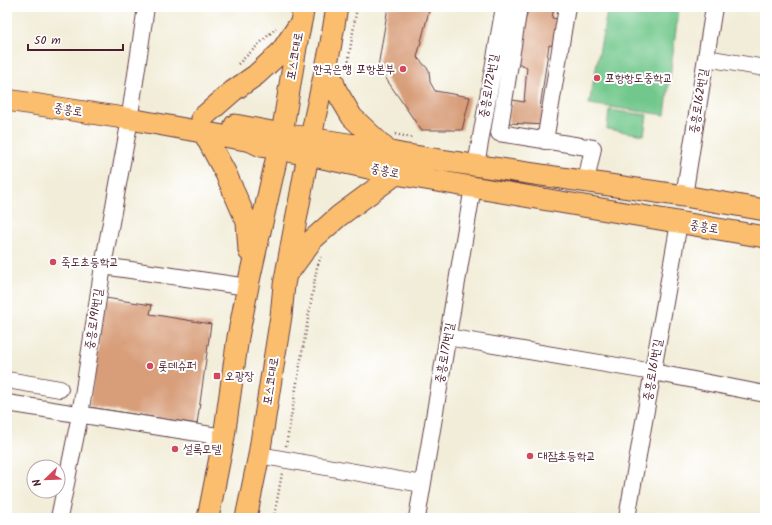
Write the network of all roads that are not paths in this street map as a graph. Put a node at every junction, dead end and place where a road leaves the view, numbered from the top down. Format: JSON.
{"nodes":[{"id":1,"x":146,"y":7,"type":"edge"},
{"id":2,"x":337,"y":7,"type":"edge"},
{"id":3,"x":504,"y":7,"type":"edge"},
{"id":4,"x":519,"y":7,"type":"edge"},
{"id":5,"x":567,"y":7,"type":"edge"},
{"id":6,"x":714,"y":7,"type":"edge"},
{"id":7,"x":302,"y":15,"type":"edge"},
{"id":8,"x":706,"y":58,"type":"junction"},
{"id":9,"x":327,"y":63,"type":"junction"},
{"id":10,"x":765,"y":68,"type":"edge"},
{"id":11,"x":7,"y":87,"type":"edge"},
{"id":12,"x":7,"y":100,"type":"edge"},
{"id":13,"x":130,"y":114,"type":"junction"},
{"id":14,"x":203,"y":125,"type":"junction"},
{"id":15,"x":392,"y":139,"type":"junction"},
{"id":16,"x":545,"y":141,"type":"junction"},
{"id":17,"x":280,"y":142,"type":"junction"},
{"id":18,"x":310,"y":147,"type":"junction"},
{"id":19,"x":476,"y":165,"type":"junction"},
{"id":20,"x":396,"y":174,"type":"junction"},
{"id":21,"x":586,"y":181,"type":"junction"},
{"id":22,"x":473,"y":187,"type":"junction"},
{"id":23,"x":684,"y":196,"type":"junction"},
{"id":24,"x":765,"y":210,"type":"edge"},
{"id":25,"x":680,"y":223,"type":"junction"},
{"id":26,"x":765,"y":236,"type":"edge"},
{"id":27,"x":293,"y":244,"type":"junction"},
{"id":28,"x":256,"y":247,"type":"junction"},
{"id":29,"x":102,"y":266,"type":"junction"},
{"id":30,"x":287,"y":274,"type":"junction"},
{"id":31,"x":249,"y":281,"type":"junction"},
{"id":32,"x":448,"y":337,"type":"junction"},
{"id":33,"x":653,"y":372,"type":"junction"},
{"id":34,"x":7,"y":380,"type":"edge"},
{"id":35,"x":60,"y":389,"type":"dead end"},
{"id":36,"x":765,"y":394,"type":"edge"},
{"id":37,"x":7,"y":403,"type":"edge"},
{"id":38,"x":80,"y":415,"type":"junction"},
{"id":39,"x":224,"y":438,"type":"junction"},
{"id":40,"x":259,"y":455,"type":"junction"},
{"id":41,"x":422,"y":484,"type":"junction"},
{"id":42,"x":59,"y":518,"type":"edge"},
{"id":43,"x":208,"y":518,"type":"edge"},
{"id":44,"x":246,"y":518,"type":"edge"},
{"id":45,"x":417,"y":518,"type":"edge"},
{"id":46,"x":627,"y":518,"type":"edge"}],
"edges":[{"from":1,"to":13,"type":"street","name":"중흥로191번길"},
{"from":2,"to":9,"type":"main road","name":"포스코대로"},
{"from":3,"to":19,"type":"street","name":"중흥로172번길"},
{"from":4,"to":16,"type":"street"},
{"from":5,"to":16,"type":"street"},
{"from":6,"to":8,"type":"street","name":"중흥로162번길"},
{"from":7,"to":14,"type":"main road"},
{"from":7,"to":17,"type":"main road","name":"포스코대로"},
{"from":8,"to":10,"type":"street"},
{"from":8,"to":23,"type":"street","name":"중흥로162번길"},
{"from":9,"to":15,"type":"main road"},
{"from":9,"to":18,"type":"main road","name":"포스코대로"},
{"from":11,"to":13,"type":"main road","name":"중흥로"},
{"from":12,"to":13,"type":"main road","name":"중흥로"},
{"from":13,"to":14,"type":"main road","name":"중흥로"},
{"from":13,"to":29,"type":"street","name":"중흥로191번길"},
{"from":14,"to":17,"type":"main road","name":"중흥로"},
{"from":14,"to":31,"type":"main road"},
{"from":15,"to":18,"type":"main road","name":"중흥로"},
{"from":15,"to":19,"type":"main road","name":"중흥로"},
{"from":16,"to":21,"type":"street"},
{"from":17,"to":18,"type":"main road","name":"중흥로"},
{"from":17,"to":28,"type":"main road","name":"포스코대로"},
{"from":18,"to":20,"type":"main road","name":"중흥로"},
{"from":18,"to":27,"type":"main road","name":"포스코대로"},
{"from":19,"to":21,"type":"main road","name":"중흥로"},
{"from":20,"to":22,"type":"main road","name":"중흥로"},
{"from":20,"to":30,"type":"main road"},
{"from":21,"to":23,"type":"main road","name":"중흥로"},
{"from":22,"to":25,"type":"main road","name":"중흥로"},
{"from":22,"to":32,"type":"street","name":"중흥로171번길"},
{"from":23,"to":24,"type":"main road","name":"중흥로"},
{"from":25,"to":26,"type":"main road","name":"중흥로"},
{"from":25,"to":33,"type":"street","name":"중흥로161번길"},
{"from":27,"to":28,"type":"main road","name":"포스코대로"},
{"from":27,"to":30,"type":"main road","name":"포스코대로"},
{"from":28,"to":31,"type":"main road","name":"포스코대로"},
{"from":29,"to":31,"type":"street"},
{"from":29,"to":38,"type":"street","name":"중흥로191번길"},
{"from":30,"to":40,"type":"main road","name":"포스코대로"},
{"from":31,"to":39,"type":"main road","name":"포스코대로"},
{"from":32,"to":33,"type":"street"},
{"from":32,"to":41,"type":"street","name":"중흥로171번길"},
{"from":33,"to":36,"type":"street"},
{"from":33,"to":46,"type":"street","name":"중흥로161번길"},
{"from":34,"to":35,"type":"street"},
{"from":37,"to":38,"type":"street"},
{"from":38,"to":39,"type":"street"},
{"from":38,"to":42,"type":"street","name":"중흥로191번길"},
{"from":39,"to":43,"type":"main road","name":"포스코대로"},
{"from":40,"to":41,"type":"street"},
{"from":40,"to":44,"type":"main road","name":"포스코대로"},
{"from":41,"to":45,"type":"street","name":"중흥로171번길"}]}
